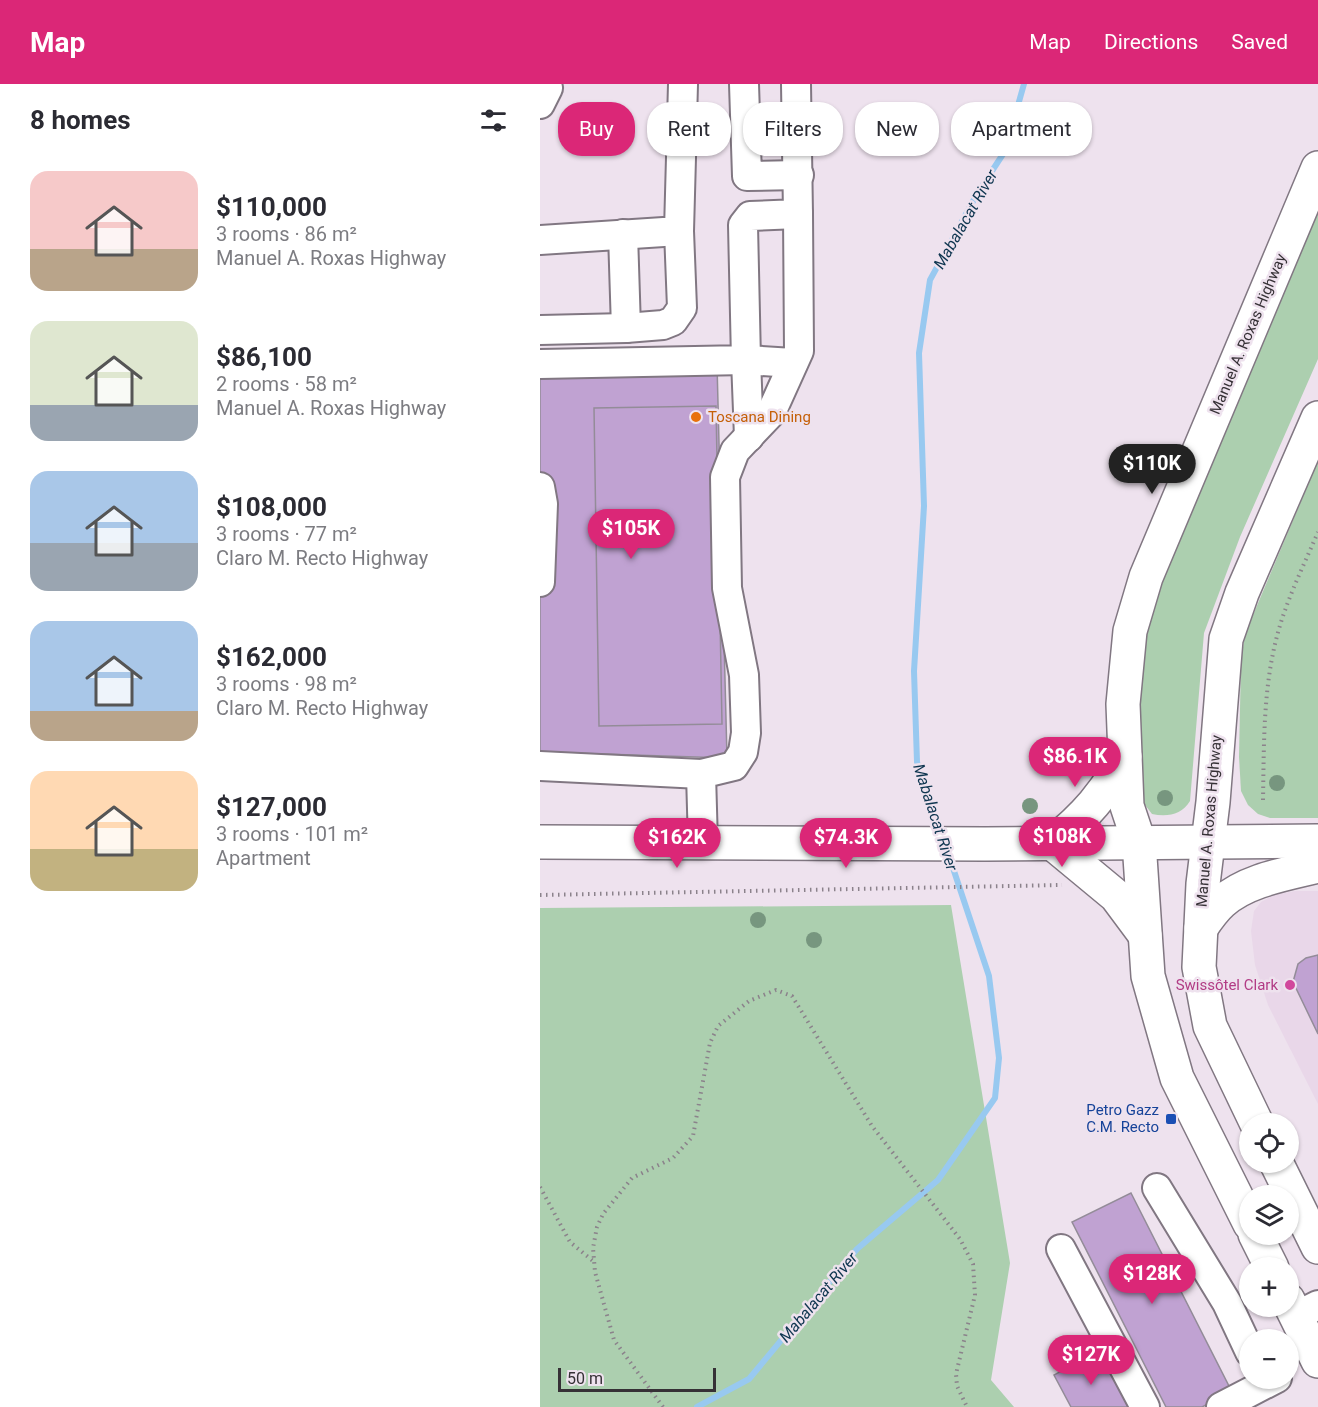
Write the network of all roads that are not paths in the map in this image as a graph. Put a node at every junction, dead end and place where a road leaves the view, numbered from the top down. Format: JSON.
{"nodes":[{"id":1,"x":683,"y":84,"type":"edge"},
{"id":2,"x":744,"y":84,"type":"edge"},
{"id":3,"x":796,"y":84,"type":"edge"},
{"id":4,"x":1318,"y":168,"type":"edge"},
{"id":5,"x":799,"y":176,"type":"junction"},
{"id":6,"x":798,"y":214,"type":"junction"},
{"id":7,"x":679,"y":231,"type":"junction"},
{"id":8,"x":623,"y":234,"type":"junction"},
{"id":9,"x":540,"y":240,"type":"edge"},
{"id":10,"x":626,"y":328,"type":"junction"},
{"id":11,"x":540,"y":330,"type":"edge"},
{"id":12,"x":746,"y":360,"type":"junction"},
{"id":13,"x":794,"y":363,"type":"junction"},
{"id":14,"x":540,"y":364,"type":"edge"},
{"id":15,"x":1318,"y":418,"type":"edge"},
{"id":16,"x":749,"y":437,"type":"junction"},
{"id":17,"x":540,"y":488,"type":"edge"},
{"id":18,"x":540,"y":582,"type":"edge"},
{"id":19,"x":1125,"y":756,"type":"junction"},
{"id":20,"x":540,"y":766,"type":"edge"},
{"id":21,"x":701,"y":774,"type":"junction"},
{"id":22,"x":1207,"y":841,"type":"junction"},
{"id":23,"x":1318,"y":841,"type":"edge"},
{"id":24,"x":540,"y":842,"type":"edge"},
{"id":25,"x":1139,"y":842,"type":"junction"},
{"id":26,"x":1052,"y":843,"type":"junction"},
{"id":27,"x":703,"y":844,"type":"junction"},
{"id":28,"x":1318,"y":866,"type":"edge"},
{"id":29,"x":1201,"y":928,"type":"junction"},
{"id":30,"x":1146,"y":936,"type":"junction"},
{"id":31,"x":1252,"y":1113,"type":"edge"},
{"id":32,"x":1281,"y":1173,"type":"edge"},
{"id":33,"x":1157,"y":1188,"type":"dead end"},
{"id":34,"x":1239,"y":1202,"type":"edge"},
{"id":35,"x":1318,"y":1247,"type":"edge"},
{"id":36,"x":1061,"y":1249,"type":"dead end"},
{"id":37,"x":1301,"y":1307,"type":"edge"},
{"id":38,"x":1239,"y":1329,"type":"edge"},
{"id":39,"x":1297,"y":1329,"type":"edge"},
{"id":40,"x":1255,"y":1389,"type":"edge"},
{"id":41,"x":1145,"y":1407,"type":"edge"},
{"id":42,"x":1221,"y":1407,"type":"edge"}],
"edges":[{"from":1,"to":7,"type":"lane"},
{"from":2,"to":5,"type":"lane"},
{"from":3,"to":5,"type":"lane"},
{"from":4,"to":19,"type":"main road","name":"Manuel A. Roxas Highway"},
{"from":5,"to":6,"type":"lane"},
{"from":6,"to":12,"type":"lane"},
{"from":6,"to":13,"type":"lane"},
{"from":7,"to":8,"type":"lane"},
{"from":7,"to":10,"type":"lane"},
{"from":8,"to":9,"type":"lane"},
{"from":8,"to":10,"type":"lane"},
{"from":10,"to":11,"type":"lane"},
{"from":12,"to":13,"type":"lane"},
{"from":12,"to":14,"type":"lane"},
{"from":12,"to":16,"type":"lane"},
{"from":13,"to":16,"type":"lane"},
{"from":15,"to":22,"type":"main road","name":"Manuel A. Roxas Highway"},
{"from":16,"to":21,"type":"lane"},
{"from":17,"to":18,"type":"lane"},
{"from":19,"to":25,"type":"main road","name":"Manuel A. Roxas Highway"},
{"from":19,"to":26,"type":"main road"},
{"from":20,"to":21,"type":"lane"},
{"from":21,"to":27,"type":"lane"},
{"from":22,"to":23,"type":"main road"},
{"from":22,"to":25,"type":"main road"},
{"from":22,"to":29,"type":"main road","name":"Manuel A. Roxas Highway"},
{"from":24,"to":27,"type":"main road"},
{"from":25,"to":26,"type":"main road"},
{"from":25,"to":30,"type":"main road","name":"Manuel A. Roxas Highway"},
{"from":26,"to":27,"type":"main road"},
{"from":26,"to":30,"type":"main road"},
{"from":28,"to":29,"type":"main road"},
{"from":29,"to":31,"type":"main road","name":"Manuel A. Roxas Highway"},
{"from":30,"to":34,"type":"main road","name":"Manuel A. Roxas Highway"},
{"from":32,"to":35,"type":"main road"},
{"from":33,"to":38,"type":"lane"},
{"from":36,"to":41,"type":"lane"},
{"from":37,"to":39,"type":"main road"},
{"from":40,"to":42,"type":"lane"}]}
